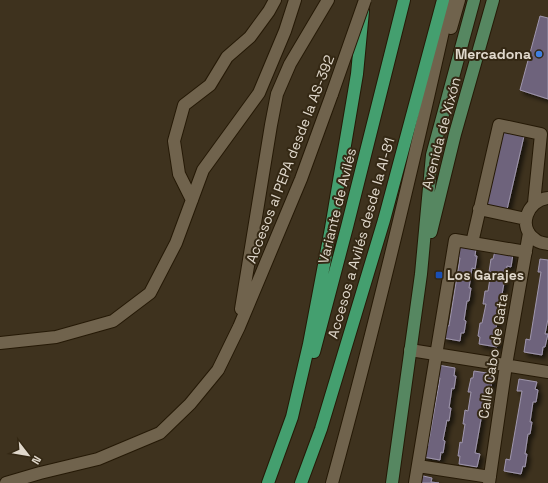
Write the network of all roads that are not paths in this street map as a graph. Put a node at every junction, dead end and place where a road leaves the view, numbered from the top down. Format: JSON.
{"nodes":[{"id":1,"x":275,"y":0,"type":"edge"},
{"id":2,"x":294,"y":0,"type":"edge"},
{"id":3,"x":328,"y":0,"type":"edge"},
{"id":4,"x":365,"y":0,"type":"edge"},
{"id":5,"x":404,"y":0,"type":"edge"},
{"id":6,"x":439,"y":0,"type":"edge"},
{"id":7,"x":443,"y":0,"type":"edge"},
{"id":8,"x":450,"y":0,"type":"edge"},
{"id":9,"x":459,"y":0,"type":"edge"},
{"id":10,"x":474,"y":0,"type":"edge"},
{"id":11,"x":493,"y":0,"type":"edge"},
{"id":12,"x":430,"y":49,"type":"junction"},
{"id":13,"x":412,"y":170,"type":"junction"},
{"id":14,"x":548,"y":198,"type":"edge"},
{"id":15,"x":192,"y":200,"type":"junction"},
{"id":16,"x":534,"y":203,"type":"junction"},
{"id":17,"x":479,"y":209,"type":"junction"},
{"id":18,"x":526,"y":219,"type":"junction"},
{"id":19,"x":529,"y":234,"type":"junction"},
{"id":20,"x":472,"y":243,"type":"junction"},
{"id":21,"x":548,"y":244,"type":"edge"},
{"id":22,"x":526,"y":252,"type":"junction"},
{"id":23,"x":421,"y":274,"type":"junction"},
{"id":24,"x":239,"y":323,"type":"junction"},
{"id":25,"x":0,"y":343,"type":"edge"},
{"id":26,"x":410,"y":350,"type":"junction"},
{"id":27,"x":436,"y":354,"type":"junction"},
{"id":28,"x":506,"y":365,"type":"junction"},
{"id":29,"x":548,"y":372,"type":"edge"},
{"id":30,"x":292,"y":417,"type":"junction"},
{"id":31,"x":418,"y":466,"type":"junction"},
{"id":32,"x":489,"y":480,"type":"edge"},
{"id":33,"x":6,"y":483,"type":"edge"},
{"id":34,"x":268,"y":483,"type":"edge"},
{"id":35,"x":302,"y":483,"type":"edge"},
{"id":36,"x":332,"y":483,"type":"edge"},
{"id":37,"x":392,"y":483,"type":"edge"},
{"id":38,"x":415,"y":483,"type":"edge"}],
"edges":[{"from":1,"to":15,"type":"street"},
{"from":2,"to":15,"type":"street"},
{"from":3,"to":24,"type":"street","name":"Accesos al PEPA desde la AS-392"},
{"from":4,"to":24,"type":"street","name":"Accesos al PEPA desde la AS-392","bridge":true},
{"from":4,"to":30,"type":"highway","name":"Accesos a Avilés desde la AI-81"},
{"from":5,"to":30,"type":"highway","name":"Variante de Avilés"},
{"from":6,"to":12,"type":"highway"},
{"from":7,"to":12,"type":"highway","name":"Accesos a Avilés desde la AI-81"},
{"from":8,"to":13,"type":"street"},
{"from":9,"to":13,"type":"street"},
{"from":10,"to":23,"type":"main road","name":"Avenida de Xixón"},
{"from":11,"to":23,"type":"main road","name":"Avenida de Xixón"},
{"from":12,"to":35,"type":"highway","name":"Accesos a Avilés desde la AI-81"},
{"from":13,"to":36,"type":"street"},
{"from":14,"to":16,"type":"street"},
{"from":15,"to":25,"type":"street"},
{"from":16,"to":17,"type":"street"},
{"from":16,"to":18,"type":"street"},
{"from":17,"to":18,"type":"street"},
{"from":17,"to":20,"type":"street"},
{"from":18,"to":19,"type":"street"},
{"from":19,"to":21,"type":"street"},
{"from":19,"to":22,"type":"street","name":"Calle Cabo de Gata"},
{"from":20,"to":22,"type":"street"},
{"from":20,"to":27,"type":"street"},
{"from":22,"to":28,"type":"street","name":"Calle Cabo de Gata"},
{"from":23,"to":26,"type":"main road","name":"Avenida de Xixón"},
{"from":24,"to":33,"type":"street","name":"Accesos al PEPA desde la AS-392"},
{"from":26,"to":27,"type":"street"},
{"from":26,"to":37,"type":"main road","name":"Avenida de Xixón"},
{"from":27,"to":28,"type":"street"},
{"from":27,"to":31,"type":"street"},
{"from":28,"to":29,"type":"street"},
{"from":28,"to":32,"type":"street","name":"Calle Cabo de Gata"},
{"from":30,"to":34,"type":"highway","name":"Accesos a Avilés desde la AI-81"},
{"from":31,"to":32,"type":"street"},
{"from":31,"to":38,"type":"street"}]}
